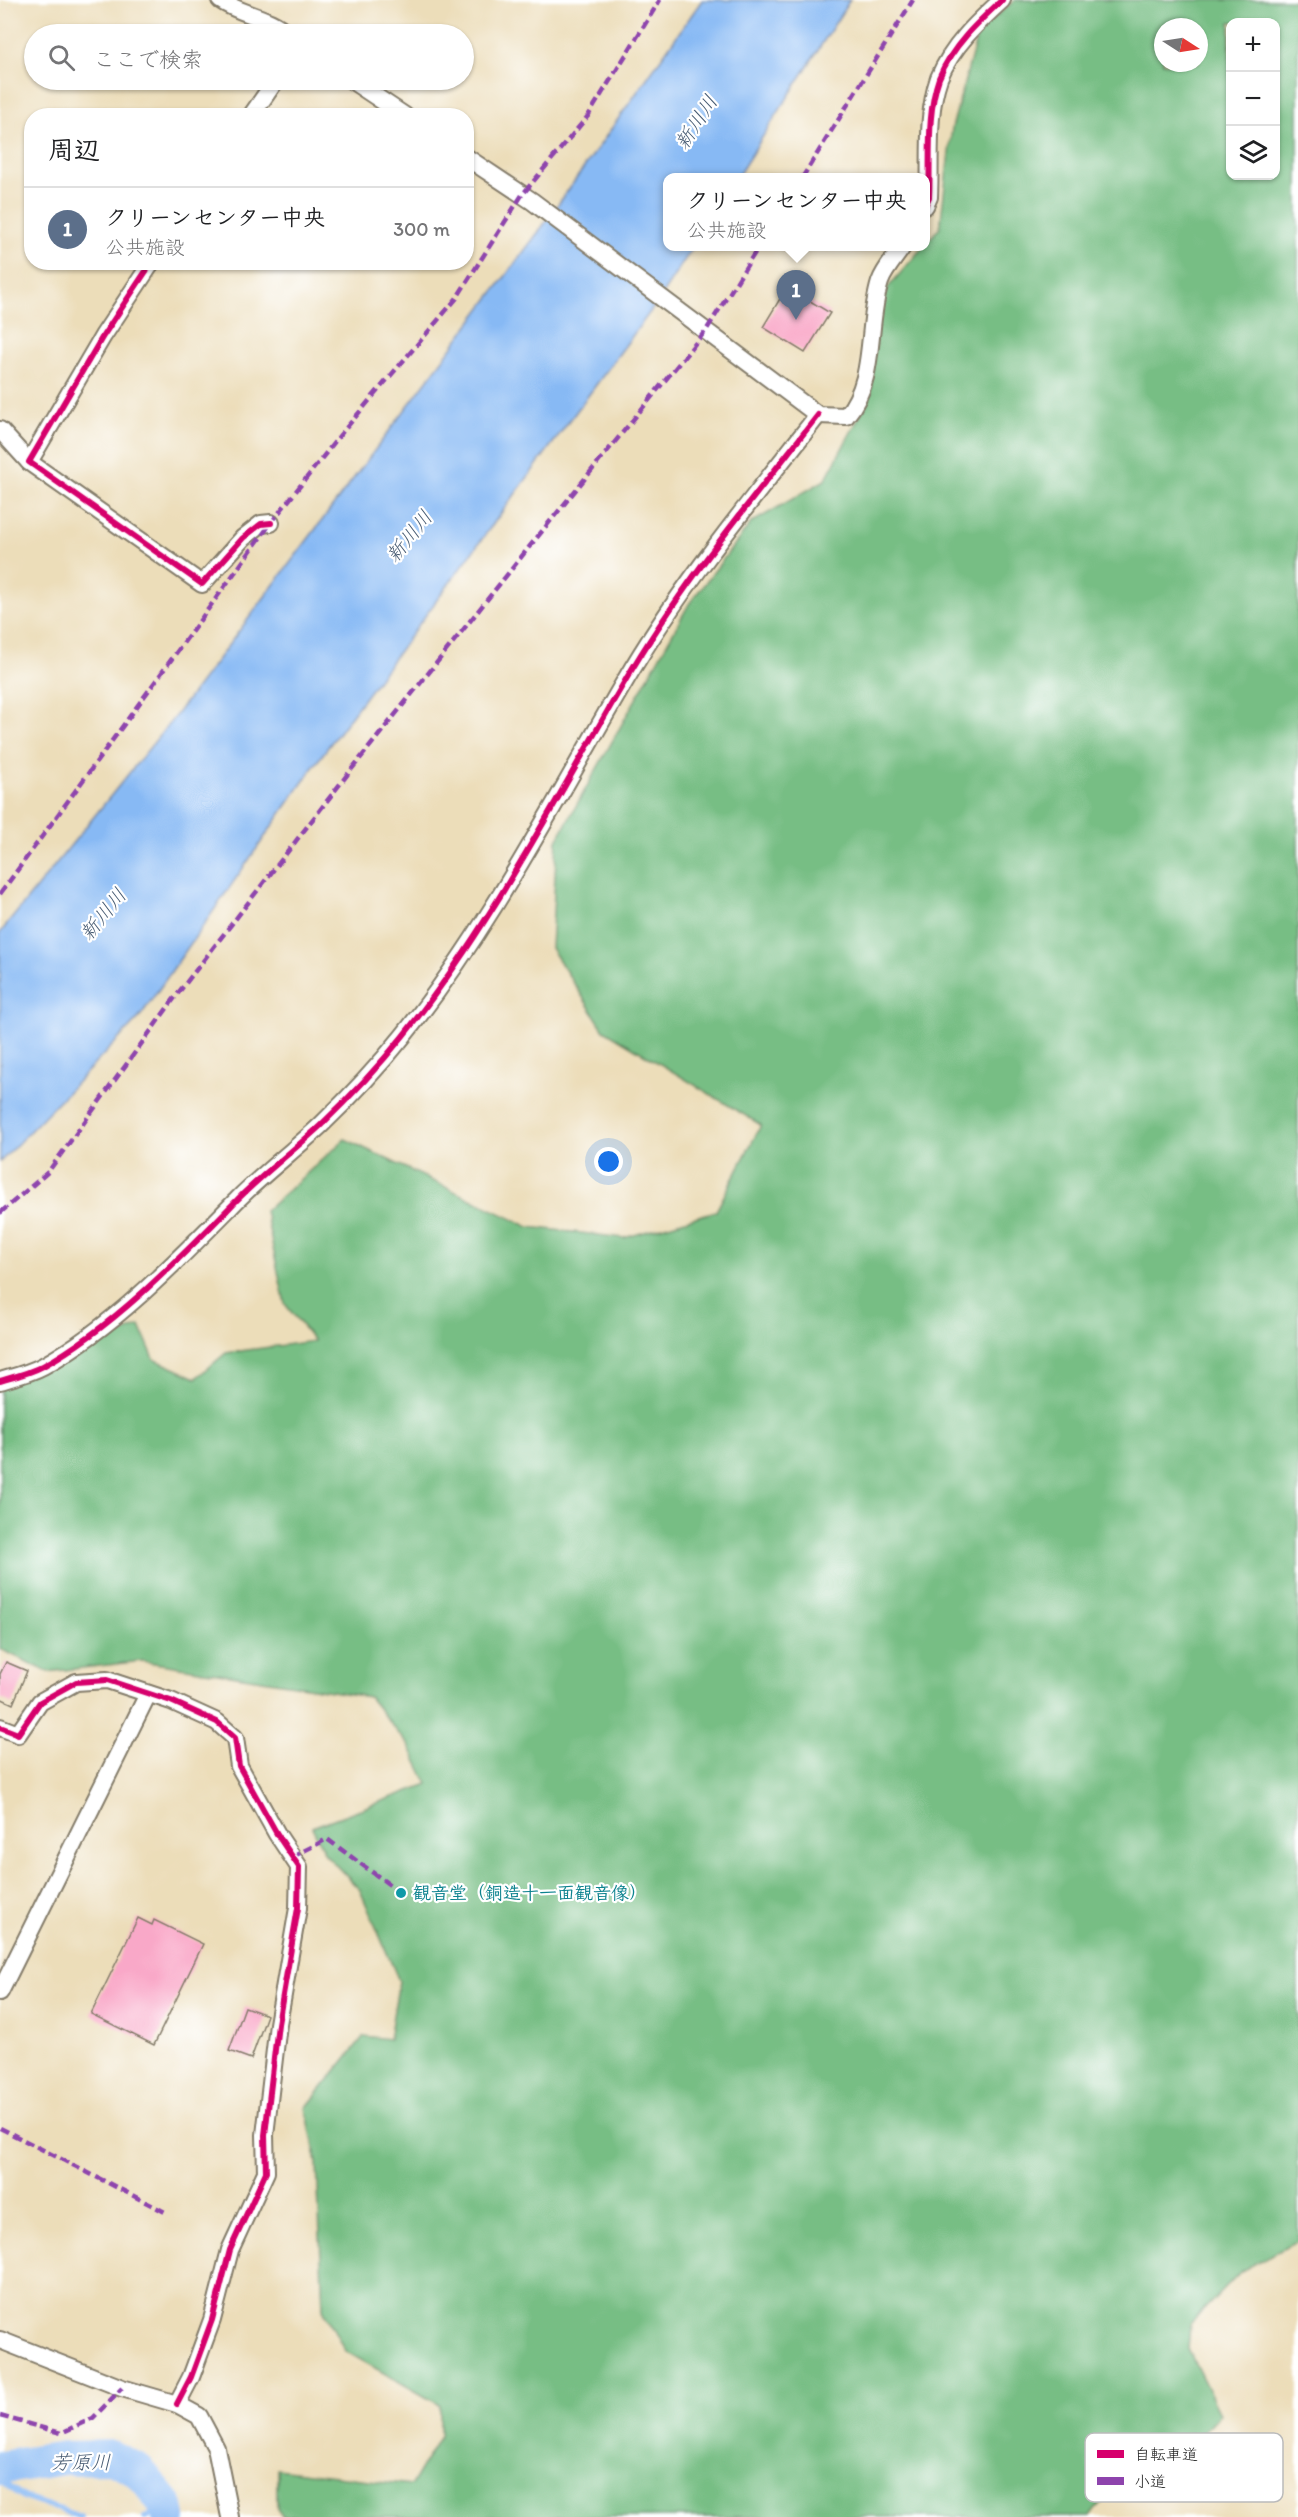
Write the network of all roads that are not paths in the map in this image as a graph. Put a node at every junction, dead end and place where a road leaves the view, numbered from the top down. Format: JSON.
{"nodes":[{"id":1,"x":220,"y":0,"type":"edge"},
{"id":2,"x":1002,"y":0,"type":"edge"},
{"id":3,"x":274,"y":24,"type":"edge"},
{"id":4,"x":269,"y":90,"type":"edge"},
{"id":5,"x":366,"y":90,"type":"edge"},
{"id":6,"x":257,"y":108,"type":"edge"},
{"id":7,"x":393,"y":108,"type":"edge"},
{"id":8,"x":474,"y":162,"type":"edge"},
{"id":9,"x":929,"y":173,"type":"edge"},
{"id":10,"x":900,"y":251,"type":"edge"},
{"id":11,"x":147,"y":270,"type":"edge"},
{"id":12,"x":818,"y":415,"type":"junction"},
{"id":13,"x":0,"y":430,"type":"edge"},
{"id":14,"x":29,"y":462,"type":"junction"},
{"id":15,"x":271,"y":524,"type":"dead end"},
{"id":16,"x":0,"y":1381,"type":"edge"},
{"id":17,"x":148,"y":1694,"type":"junction"},
{"id":18,"x":0,"y":1727,"type":"edge"},
{"id":19,"x":0,"y":1992,"type":"edge"},
{"id":20,"x":0,"y":2340,"type":"edge"},
{"id":21,"x":177,"y":2404,"type":"junction"},
{"id":22,"x":230,"y":2517,"type":"edge"}],
"edges":[{"from":1,"to":3,"type":"street"},
{"from":2,"to":9,"type":"street"},
{"from":4,"to":6,"type":"street"},
{"from":5,"to":7,"type":"street"},
{"from":8,"to":12,"type":"street"},
{"from":10,"to":12,"type":"street"},
{"from":11,"to":14,"type":"street"},
{"from":12,"to":16,"type":"street"},
{"from":13,"to":14,"type":"street"},
{"from":14,"to":15,"type":"street"},
{"from":17,"to":18,"type":"street"},
{"from":17,"to":19,"type":"street"},
{"from":17,"to":21,"type":"street"},
{"from":20,"to":21,"type":"street"},
{"from":21,"to":22,"type":"street"}]}
